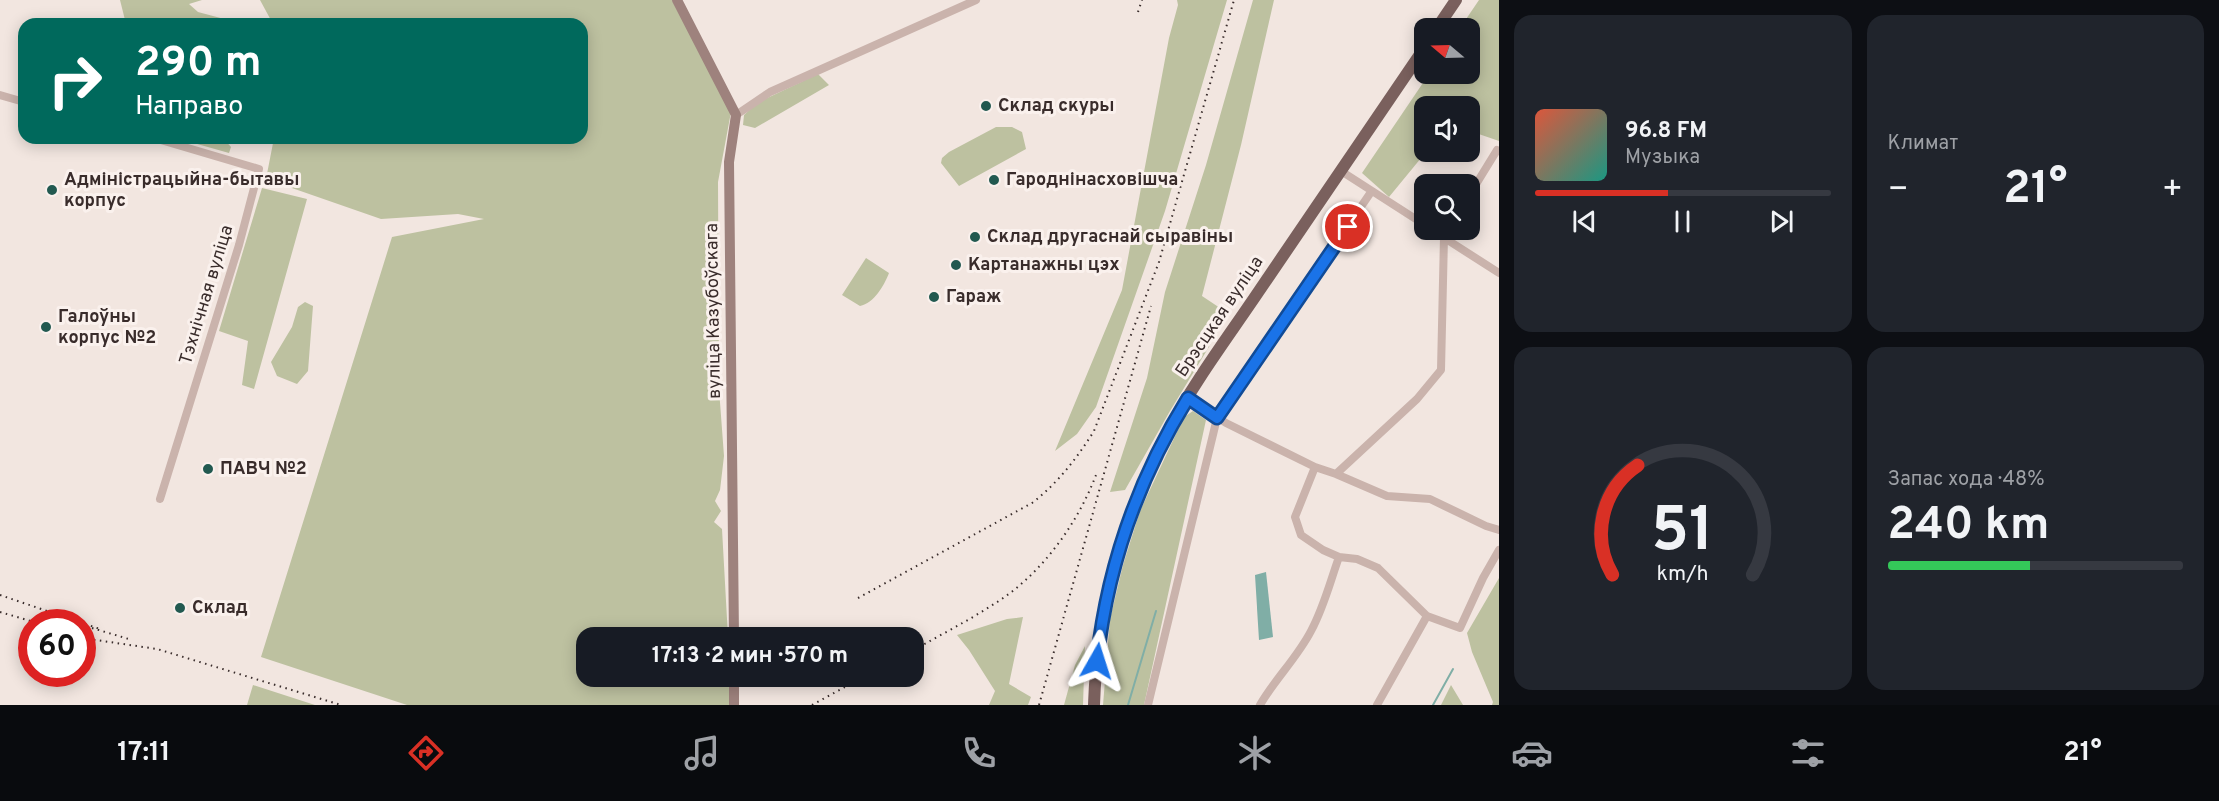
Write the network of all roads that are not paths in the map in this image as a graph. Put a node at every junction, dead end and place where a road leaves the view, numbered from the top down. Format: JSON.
{"nodes":[{"id":1,"x":677,"y":0,"type":"edge"},
{"id":2,"x":976,"y":0,"type":"edge"},
{"id":3,"x":1456,"y":0,"type":"edge"},
{"id":4,"x":1444,"y":18,"type":"edge"},
{"id":5,"x":1414,"y":63,"type":"edge"},
{"id":6,"x":0,"y":95,"type":"edge"},
{"id":7,"x":18,"y":100,"type":"edge"},
{"id":8,"x":736,"y":115,"type":"junction"},
{"id":9,"x":174,"y":144,"type":"edge"},
{"id":10,"x":1498,"y":150,"type":"edge"},
{"id":11,"x":1341,"y":171,"type":"junction"},
{"id":12,"x":1480,"y":178,"type":"edge"},
{"id":13,"x":1371,"y":192,"type":"junction"},
{"id":14,"x":1414,"y":218,"type":"edge"},
{"id":15,"x":1446,"y":240,"type":"edge"},
{"id":16,"x":1455,"y":240,"type":"edge"},
{"id":17,"x":1499,"y":273,"type":"edge"},
{"id":18,"x":1188,"y":398,"type":"junction"},
{"id":19,"x":1217,"y":418,"type":"junction"},
{"id":20,"x":1315,"y":467,"type":"junction"},
{"id":21,"x":1336,"y":474,"type":"junction"},
{"id":22,"x":160,"y":499,"type":"dead end"},
{"id":23,"x":1499,"y":530,"type":"edge"},
{"id":24,"x":1499,"y":550,"type":"edge"},
{"id":25,"x":1340,"y":557,"type":"junction"},
{"id":26,"x":1427,"y":616,"type":"junction"},
{"id":27,"x":734,"y":627,"type":"edge"},
{"id":28,"x":734,"y":687,"type":"edge"},
{"id":29,"x":734,"y":705,"type":"edge"},
{"id":30,"x":1094,"y":705,"type":"edge"},
{"id":31,"x":1148,"y":705,"type":"edge"},
{"id":32,"x":1260,"y":705,"type":"edge"},
{"id":33,"x":1377,"y":705,"type":"edge"}],
"edges":[{"from":1,"to":8,"type":"street"},
{"from":2,"to":8,"type":"street"},
{"from":3,"to":4,"type":"main road"},
{"from":5,"to":11,"type":"main road","name":"Брэсцкая вуліца"},
{"from":6,"to":7,"type":"street"},
{"from":8,"to":27,"type":"street","name":"вуліца Казубоўскага"},
{"from":9,"to":22,"type":"street","name":"Тэхнічная вуліца"},
{"from":10,"to":12,"type":"street"},
{"from":11,"to":13,"type":"street"},
{"from":11,"to":18,"type":"main road","name":"Брэсцкая вуліца"},
{"from":13,"to":14,"type":"street"},
{"from":13,"to":19,"type":"street"},
{"from":15,"to":21,"type":"street"},
{"from":16,"to":17,"type":"street"},
{"from":18,"to":19,"type":"street"},
{"from":18,"to":30,"type":"main road","name":"Брэсцкая вуліца"},
{"from":19,"to":20,"type":"street"},
{"from":19,"to":31,"type":"street"},
{"from":20,"to":21,"type":"street"},
{"from":20,"to":25,"type":"street"},
{"from":21,"to":23,"type":"street"},
{"from":24,"to":26,"type":"street"},
{"from":25,"to":26,"type":"street"},
{"from":25,"to":32,"type":"street"},
{"from":26,"to":33,"type":"street"},
{"from":28,"to":29,"type":"street"}]}
